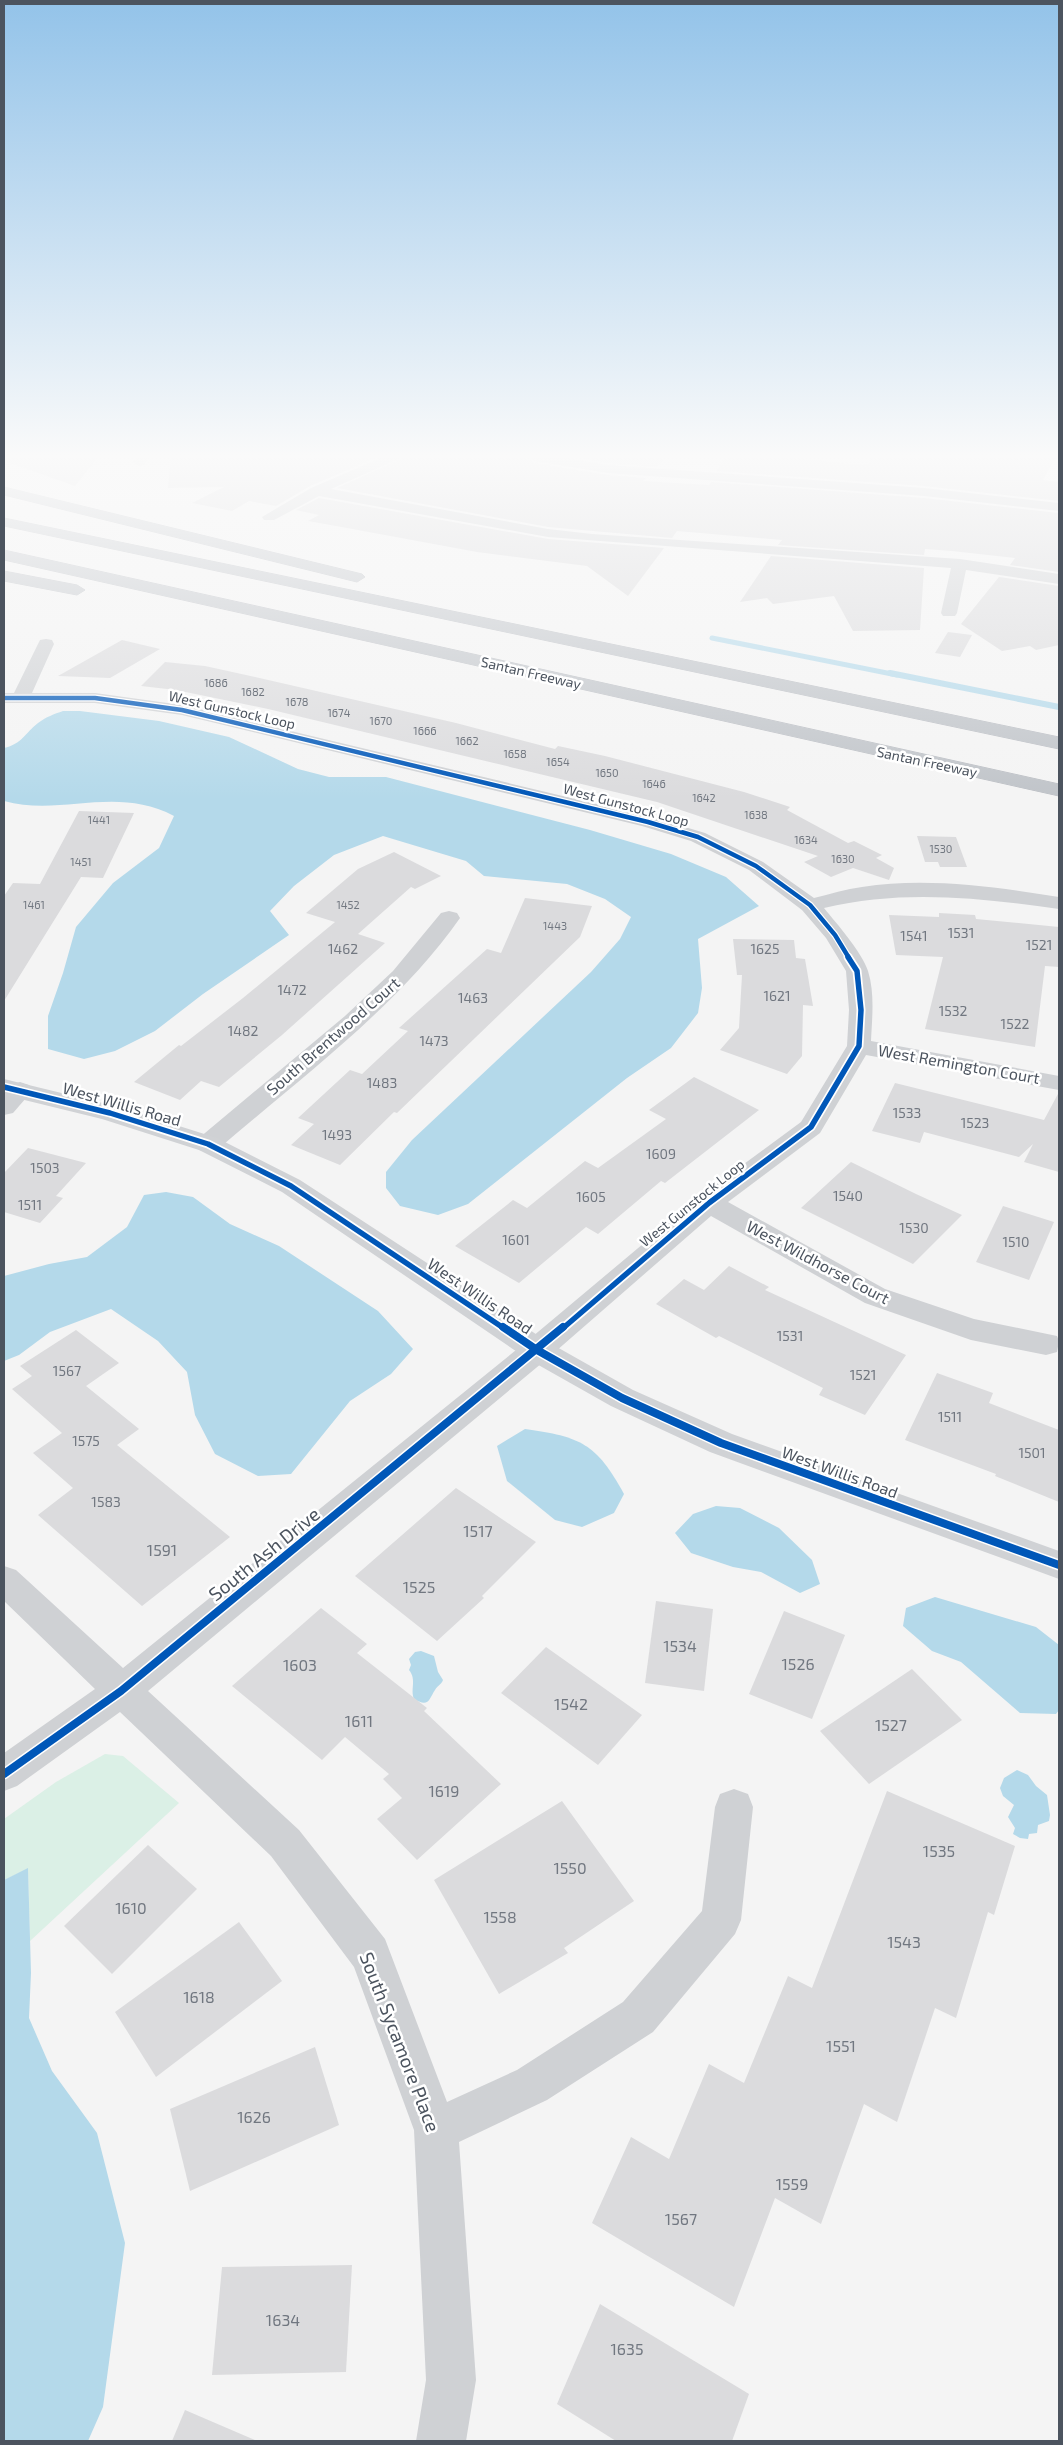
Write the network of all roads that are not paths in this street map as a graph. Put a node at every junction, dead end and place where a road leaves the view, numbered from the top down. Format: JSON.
{"nodes":[{"id":1,"x":76,"y":571,"type":"edge"},
{"id":2,"x":238,"y":571,"type":"edge"},
{"id":3,"x":332,"y":571,"type":"edge"},
{"id":4,"x":958,"y":571,"type":"edge"},
{"id":5,"x":1007,"y":571,"type":"edge"},
{"id":6,"x":4,"y":576,"type":"edge"},
{"id":7,"x":1059,"y":579,"type":"edge"},
{"id":8,"x":372,"y":581,"type":"dead end"},
{"id":9,"x":98,"y":594,"type":"dead end"},
{"id":10,"x":438,"y":597,"type":"dead end"},
{"id":11,"x":126,"y":599,"type":"dead end"},
{"id":12,"x":948,"y":613,"type":"dead end"},
{"id":13,"x":46,"y":644,"type":"dead end"},
{"id":14,"x":839,"y":697,"type":"junction"},
{"id":15,"x":12,"y":698,"type":"edge"},
{"id":16,"x":721,"y":717,"type":"junction"},
{"id":17,"x":1059,"y":743,"type":"edge"},
{"id":18,"x":1059,"y":790,"type":"edge"},
{"id":19,"x":1059,"y":903,"type":"edge"},
{"id":20,"x":810,"y":905,"type":"junction"},
{"id":21,"x":449,"y":918,"type":"dead end"},
{"id":22,"x":859,"y":1046,"type":"junction"},
{"id":23,"x":1059,"y":1083,"type":"edge"},
{"id":24,"x":9,"y":1095,"type":"edge"},
{"id":25,"x":208,"y":1144,"type":"junction"},
{"id":26,"x":708,"y":1203,"type":"junction"},
{"id":27,"x":1046,"y":1344,"type":"dead end"},
{"id":28,"x":537,"y":1350,"type":"junction"},
{"id":29,"x":1059,"y":1566,"type":"edge"},
{"id":30,"x":4,"y":1580,"type":"edge"},
{"id":31,"x":121,"y":1691,"type":"junction"},
{"id":32,"x":4,"y":1774,"type":"edge"},
{"id":33,"x":734,"y":1807,"type":"dead end"},
{"id":34,"x":436,"y":2130,"type":"junction"},
{"id":35,"x":441,"y":2441,"type":"edge"}],
"edges":[{"from":1,"to":16,"type":"highway","name":"Santan Freeway"},
{"from":2,"to":14,"type":"highway"},
{"from":3,"to":8,"type":"highway"},
{"from":4,"to":12,"type":"street"},
{"from":5,"to":7,"type":"street"},
{"from":6,"to":9,"type":"highway"},
{"from":10,"to":14,"type":"highway"},
{"from":11,"to":16,"type":"highway"},
{"from":13,"to":15,"type":"street"},
{"from":14,"to":17,"type":"highway"},
{"from":15,"to":20,"type":"street","name":"West Gunstock Loop"},
{"from":16,"to":18,"type":"highway","name":"Santan Freeway"},
{"from":19,"to":20,"type":"street"},
{"from":20,"to":22,"type":"street","name":"West Gunstock Loop"},
{"from":21,"to":25,"type":"street","name":"South Brentwood Court"},
{"from":22,"to":23,"type":"street","name":"West Remington Court"},
{"from":22,"to":26,"type":"street","name":"West Gunstock Loop"},
{"from":24,"to":25,"type":"street","name":"West Willis Road"},
{"from":25,"to":28,"type":"street","name":"West Willis Road"},
{"from":26,"to":27,"type":"street","name":"West Wildhorse Court"},
{"from":26,"to":28,"type":"street","name":"West Gunstock Loop"},
{"from":28,"to":29,"type":"street","name":"West Willis Road"},
{"from":28,"to":31,"type":"street","name":"South Ash Drive"},
{"from":30,"to":31,"type":"street","name":"South Sycamore Place"},
{"from":31,"to":32,"type":"street","name":"South Ash Drive"},
{"from":31,"to":34,"type":"street","name":"South Sycamore Place"},
{"from":33,"to":34,"type":"street"},
{"from":34,"to":35,"type":"street","name":"South Sycamore Place"}]}
